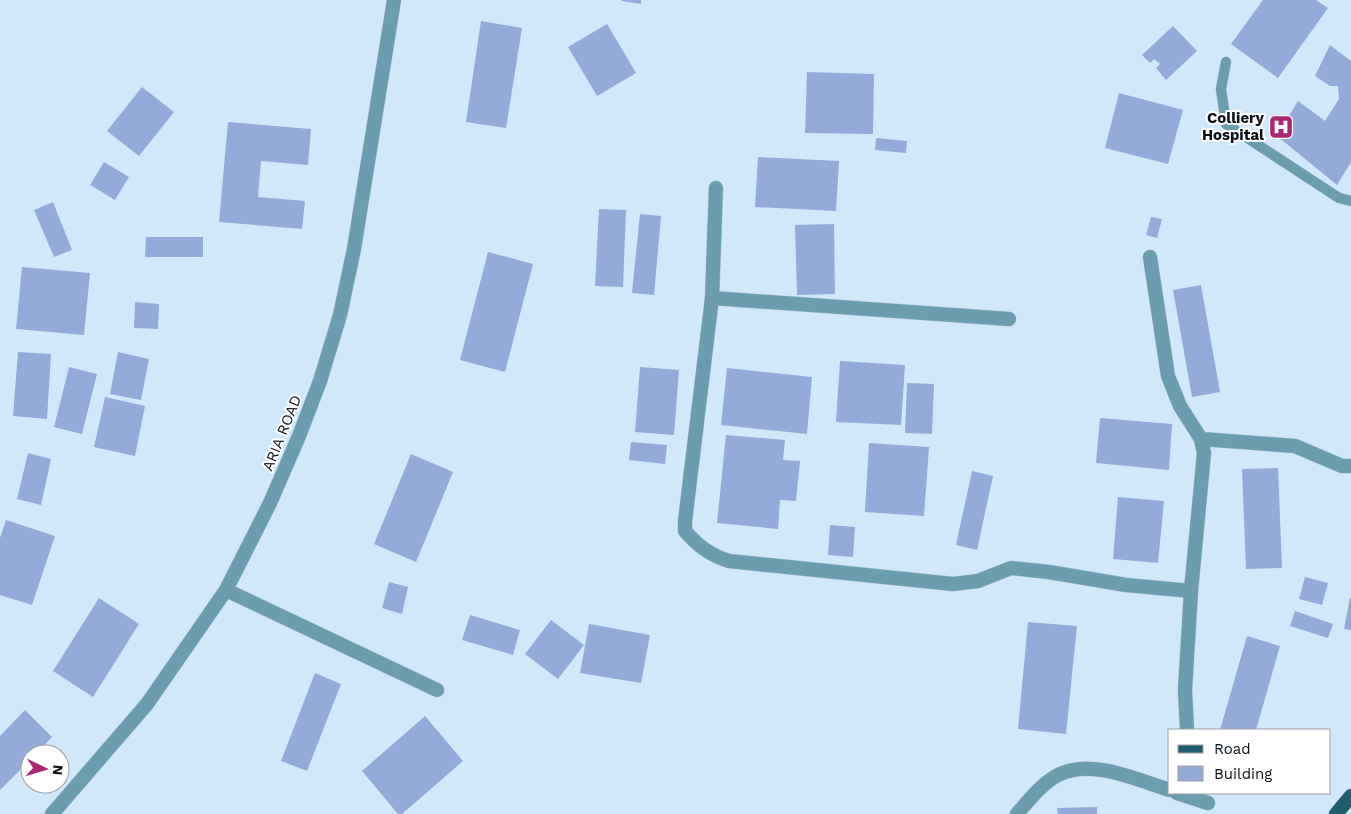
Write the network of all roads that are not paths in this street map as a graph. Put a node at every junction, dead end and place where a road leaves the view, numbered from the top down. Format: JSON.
{"nodes":[{"id":1,"x":394,"y":0,"type":"edge"},
{"id":2,"x":1226,"y":62,"type":"dead end"},
{"id":3,"x":716,"y":188,"type":"dead end"},
{"id":4,"x":1351,"y":201,"type":"edge"},
{"id":5,"x":1150,"y":257,"type":"dead end"},
{"id":6,"x":712,"y":298,"type":"junction"},
{"id":7,"x":1009,"y":319,"type":"dead end"},
{"id":8,"x":1201,"y":439,"type":"junction"},
{"id":9,"x":1351,"y":466,"type":"edge"},
{"id":10,"x":226,"y":590,"type":"junction"},
{"id":11,"x":1191,"y":591,"type":"junction"},
{"id":12,"x":437,"y":690,"type":"dead end"},
{"id":13,"x":1187,"y":729,"type":"edge"},
{"id":14,"x":1168,"y":789,"type":"edge"},
{"id":15,"x":1180,"y":794,"type":"edge"},
{"id":16,"x":1351,"y":796,"type":"edge"},
{"id":17,"x":1209,"y":803,"type":"edge"},
{"id":18,"x":52,"y":814,"type":"edge"},
{"id":19,"x":1017,"y":814,"type":"edge"},
{"id":20,"x":1336,"y":814,"type":"edge"}],
"edges":[{"from":1,"to":10,"type":"street","name":"ARIA ROAD"},
{"from":2,"to":4,"type":"lane"},
{"from":3,"to":6,"type":"street"},
{"from":5,"to":8,"type":"street"},
{"from":6,"to":7,"type":"street"},
{"from":6,"to":11,"type":"street"},
{"from":8,"to":9,"type":"street"},
{"from":8,"to":11,"type":"street"},
{"from":10,"to":12,"type":"street"},
{"from":10,"to":18,"type":"street","name":"ARIA ROAD"},
{"from":11,"to":13,"type":"street"},
{"from":14,"to":19,"type":"street"},
{"from":15,"to":17,"type":"street"},
{"from":16,"to":20,"type":"main road"}]}
